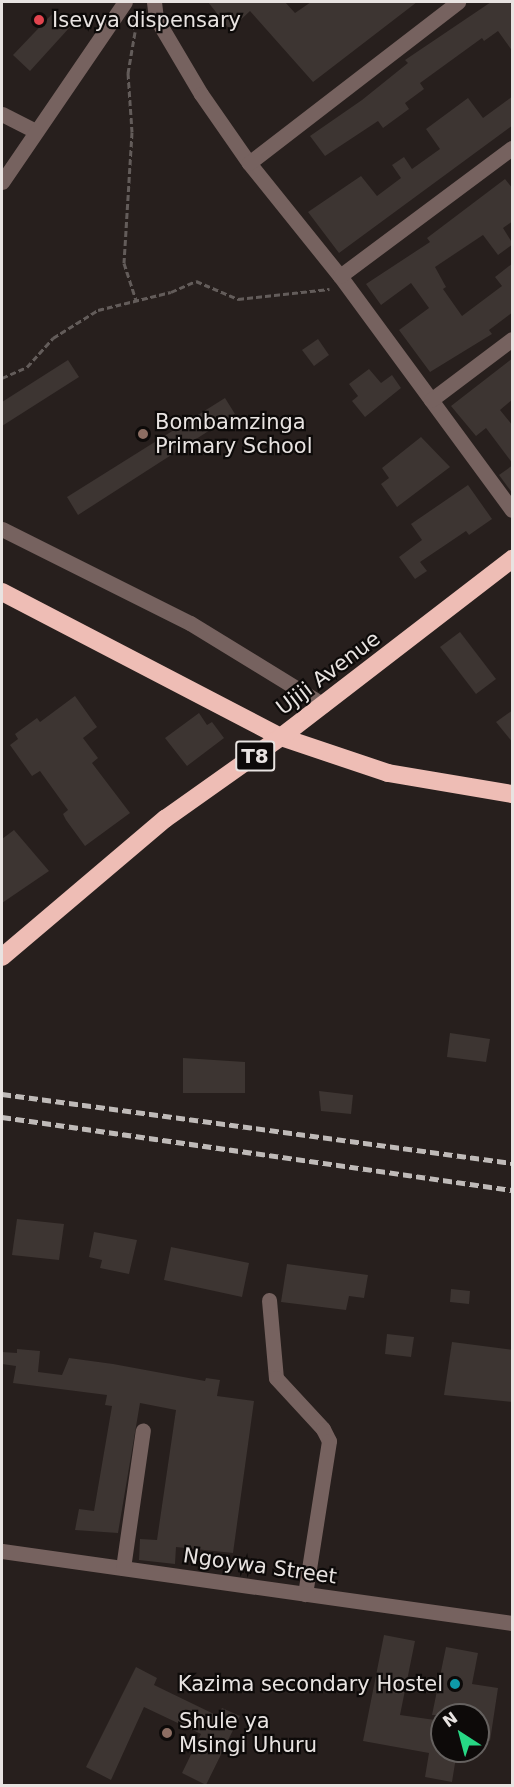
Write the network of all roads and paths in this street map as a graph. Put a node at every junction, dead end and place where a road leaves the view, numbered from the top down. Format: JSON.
{"nodes":[{"id":1,"x":458,"y":2,"type":"edge"},
{"id":2,"x":156,"y":3,"type":"edge"},
{"id":3,"x":129,"y":6,"type":"edge"},
{"id":4,"x":2,"y":114,"type":"edge"},
{"id":5,"x":36,"y":131,"type":"junction"},
{"id":6,"x":513,"y":148,"type":"edge"},
{"id":7,"x":249,"y":163,"type":"junction"},
{"id":8,"x":2,"y":182,"type":"edge"},
{"id":9,"x":344,"y":281,"type":"junction"},
{"id":10,"x":136,"y":300,"type":"junction"},
{"id":11,"x":513,"y":339,"type":"edge"},
{"id":12,"x":2,"y":378,"type":"edge"},
{"id":13,"x":431,"y":400,"type":"junction"},
{"id":14,"x":513,"y":510,"type":"edge"},
{"id":15,"x":2,"y":529,"type":"edge"},
{"id":16,"x":513,"y":559,"type":"edge"},
{"id":17,"x":2,"y":592,"type":"edge"},
{"id":18,"x":324,"y":705,"type":"junction"},
{"id":19,"x":281,"y":737,"type":"junction"},
{"id":20,"x":513,"y":794,"type":"edge"},
{"id":21,"x":5,"y":948,"type":"edge"},
{"id":22,"x":269,"y":1300,"type":"dead end"},
{"id":23,"x":143,"y":1430,"type":"dead end"},
{"id":24,"x":2,"y":1551,"type":"edge"},
{"id":25,"x":123,"y":1568,"type":"junction"},
{"id":26,"x":305,"y":1594,"type":"junction"},
{"id":27,"x":513,"y":1623,"type":"edge"}],
"edges":[{"from":1,"to":7,"type":"street"},
{"from":2,"to":7,"type":"street"},
{"from":3,"to":5,"type":"street"},
{"from":3,"to":10,"type":"path"},
{"from":4,"to":5,"type":"street"},
{"from":5,"to":8,"type":"street"},
{"from":6,"to":9,"type":"street"},
{"from":7,"to":9,"type":"street"},
{"from":9,"to":10,"type":"path"},
{"from":9,"to":13,"type":"street"},
{"from":10,"to":12,"type":"path"},
{"from":11,"to":13,"type":"street"},
{"from":13,"to":14,"type":"street"},
{"from":15,"to":18,"type":"street"},
{"from":16,"to":18,"type":"highway","name":"Ujiji Avenue","number":"T8"},
{"from":17,"to":19,"type":"highway"},
{"from":18,"to":19,"type":"highway","name":"Ujiji Avenue","number":"T8"},
{"from":19,"to":20,"type":"highway"},
{"from":19,"to":21,"type":"highway","name":"Ujiji Avenue","number":"T8"},
{"from":22,"to":26,"type":"street"},
{"from":23,"to":25,"type":"street"},
{"from":24,"to":25,"type":"street","name":"Ngoywa Street"},
{"from":25,"to":26,"type":"street","name":"Ngoywa Street"},
{"from":26,"to":27,"type":"street","name":"Ngoywa Street"}]}
